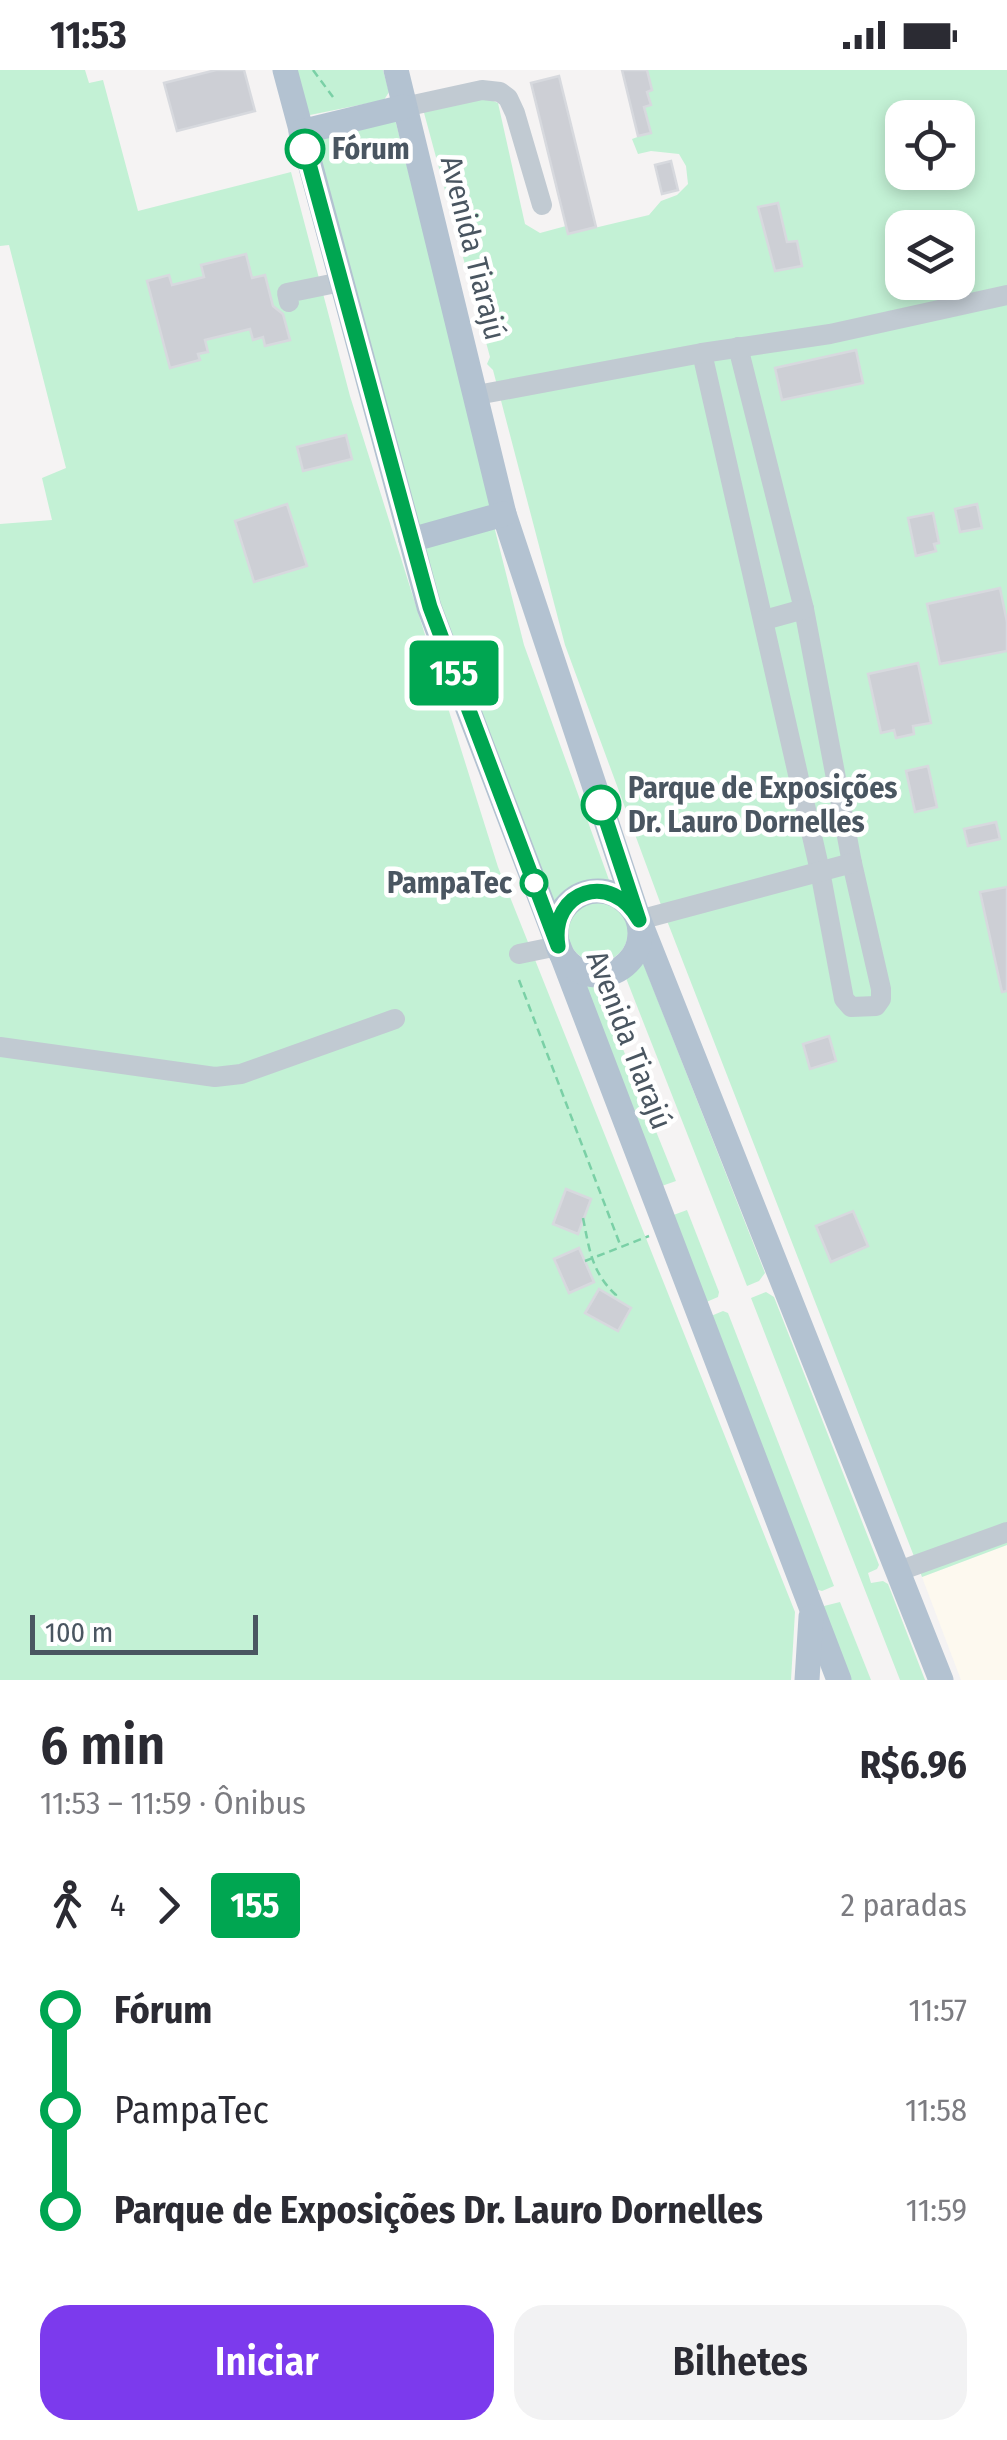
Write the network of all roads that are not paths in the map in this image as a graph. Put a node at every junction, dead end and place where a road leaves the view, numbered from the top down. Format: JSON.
{"nodes":[{"id":1,"x":285,"y":70,"type":"edge"},
{"id":2,"x":396,"y":70,"type":"edge"},
{"id":3,"x":404,"y":107,"type":"junction"},
{"id":4,"x":301,"y":132,"type":"junction"},
{"id":5,"x":542,"y":205,"type":"dead end"},
{"id":6,"x":341,"y":282,"type":"junction"},
{"id":7,"x":1007,"y":295,"type":"edge"},
{"id":8,"x":288,"y":302,"type":"dead end"},
{"id":9,"x":738,"y":348,"type":"junction"},
{"id":10,"x":702,"y":353,"type":"junction"},
{"id":11,"x":477,"y":394,"type":"junction"},
{"id":12,"x":504,"y":514,"type":"junction"},
{"id":13,"x":411,"y":540,"type":"junction"},
{"id":14,"x":804,"y":609,"type":"junction"},
{"id":15,"x":764,"y":620,"type":"junction"},
{"id":16,"x":852,"y":863,"type":"junction"},
{"id":17,"x":820,"y":871,"type":"junction"},
{"id":18,"x":639,"y":920,"type":"junction"},
{"id":19,"x":558,"y":946,"type":"junction"},
{"id":20,"x":519,"y":954,"type":"dead end"},
{"id":21,"x":395,"y":1019,"type":"dead end"},
{"id":22,"x":0,"y":1047,"type":"edge"},
{"id":23,"x":1007,"y":1532,"type":"edge"},
{"id":24,"x":899,"y":1571,"type":"junction"},
{"id":25,"x":812,"y":1607,"type":"junction"},
{"id":26,"x":807,"y":1680,"type":"edge"},
{"id":27,"x":839,"y":1680,"type":"edge"},
{"id":28,"x":941,"y":1680,"type":"edge"}],
"edges":[{"from":1,"to":4,"type":"main road","name":"Avenida Tiarajú"},
{"from":2,"to":3,"type":"main road","name":"Avenida Tiarajú"},
{"from":3,"to":4,"type":"main road"},
{"from":3,"to":5,"type":"street"},
{"from":3,"to":11,"type":"main road","name":"Avenida Tiarajú"},
{"from":4,"to":6,"type":"main road","name":"Avenida Tiarajú"},
{"from":6,"to":8,"type":"street"},
{"from":6,"to":13,"type":"main road","name":"Avenida Tiarajú"},
{"from":7,"to":9,"type":"street"},
{"from":9,"to":10,"type":"street"},
{"from":9,"to":14,"type":"street"},
{"from":10,"to":11,"type":"street"},
{"from":10,"to":15,"type":"street"},
{"from":11,"to":12,"type":"main road","name":"Avenida Tiarajú"},
{"from":12,"to":13,"type":"main road"},
{"from":12,"to":18,"type":"main road","name":"Avenida Tiarajú"},
{"from":13,"to":19,"type":"main road","name":"Avenida Tiarajú"},
{"from":14,"to":15,"type":"street"},
{"from":14,"to":16,"type":"street"},
{"from":15,"to":17,"type":"street"},
{"from":16,"to":17,"type":"street"},
{"from":16,"to":17,"type":"street"},
{"from":17,"to":18,"type":"street"},
{"from":18,"to":19,"type":"main road"},
{"from":18,"to":19,"type":"main road"},
{"from":18,"to":24,"type":"main road","name":"Avenida Tiarajú"},
{"from":19,"to":20,"type":"street"},
{"from":19,"to":25,"type":"main road","name":"Avenida Tiarajú"},
{"from":21,"to":22,"type":"street"},
{"from":23,"to":24,"type":"street"},
{"from":24,"to":28,"type":"main road","name":"Avenida Tiarajú"},
{"from":25,"to":26,"type":"main road"},
{"from":25,"to":27,"type":"main road","name":"Avenida Tiarajú"}]}
